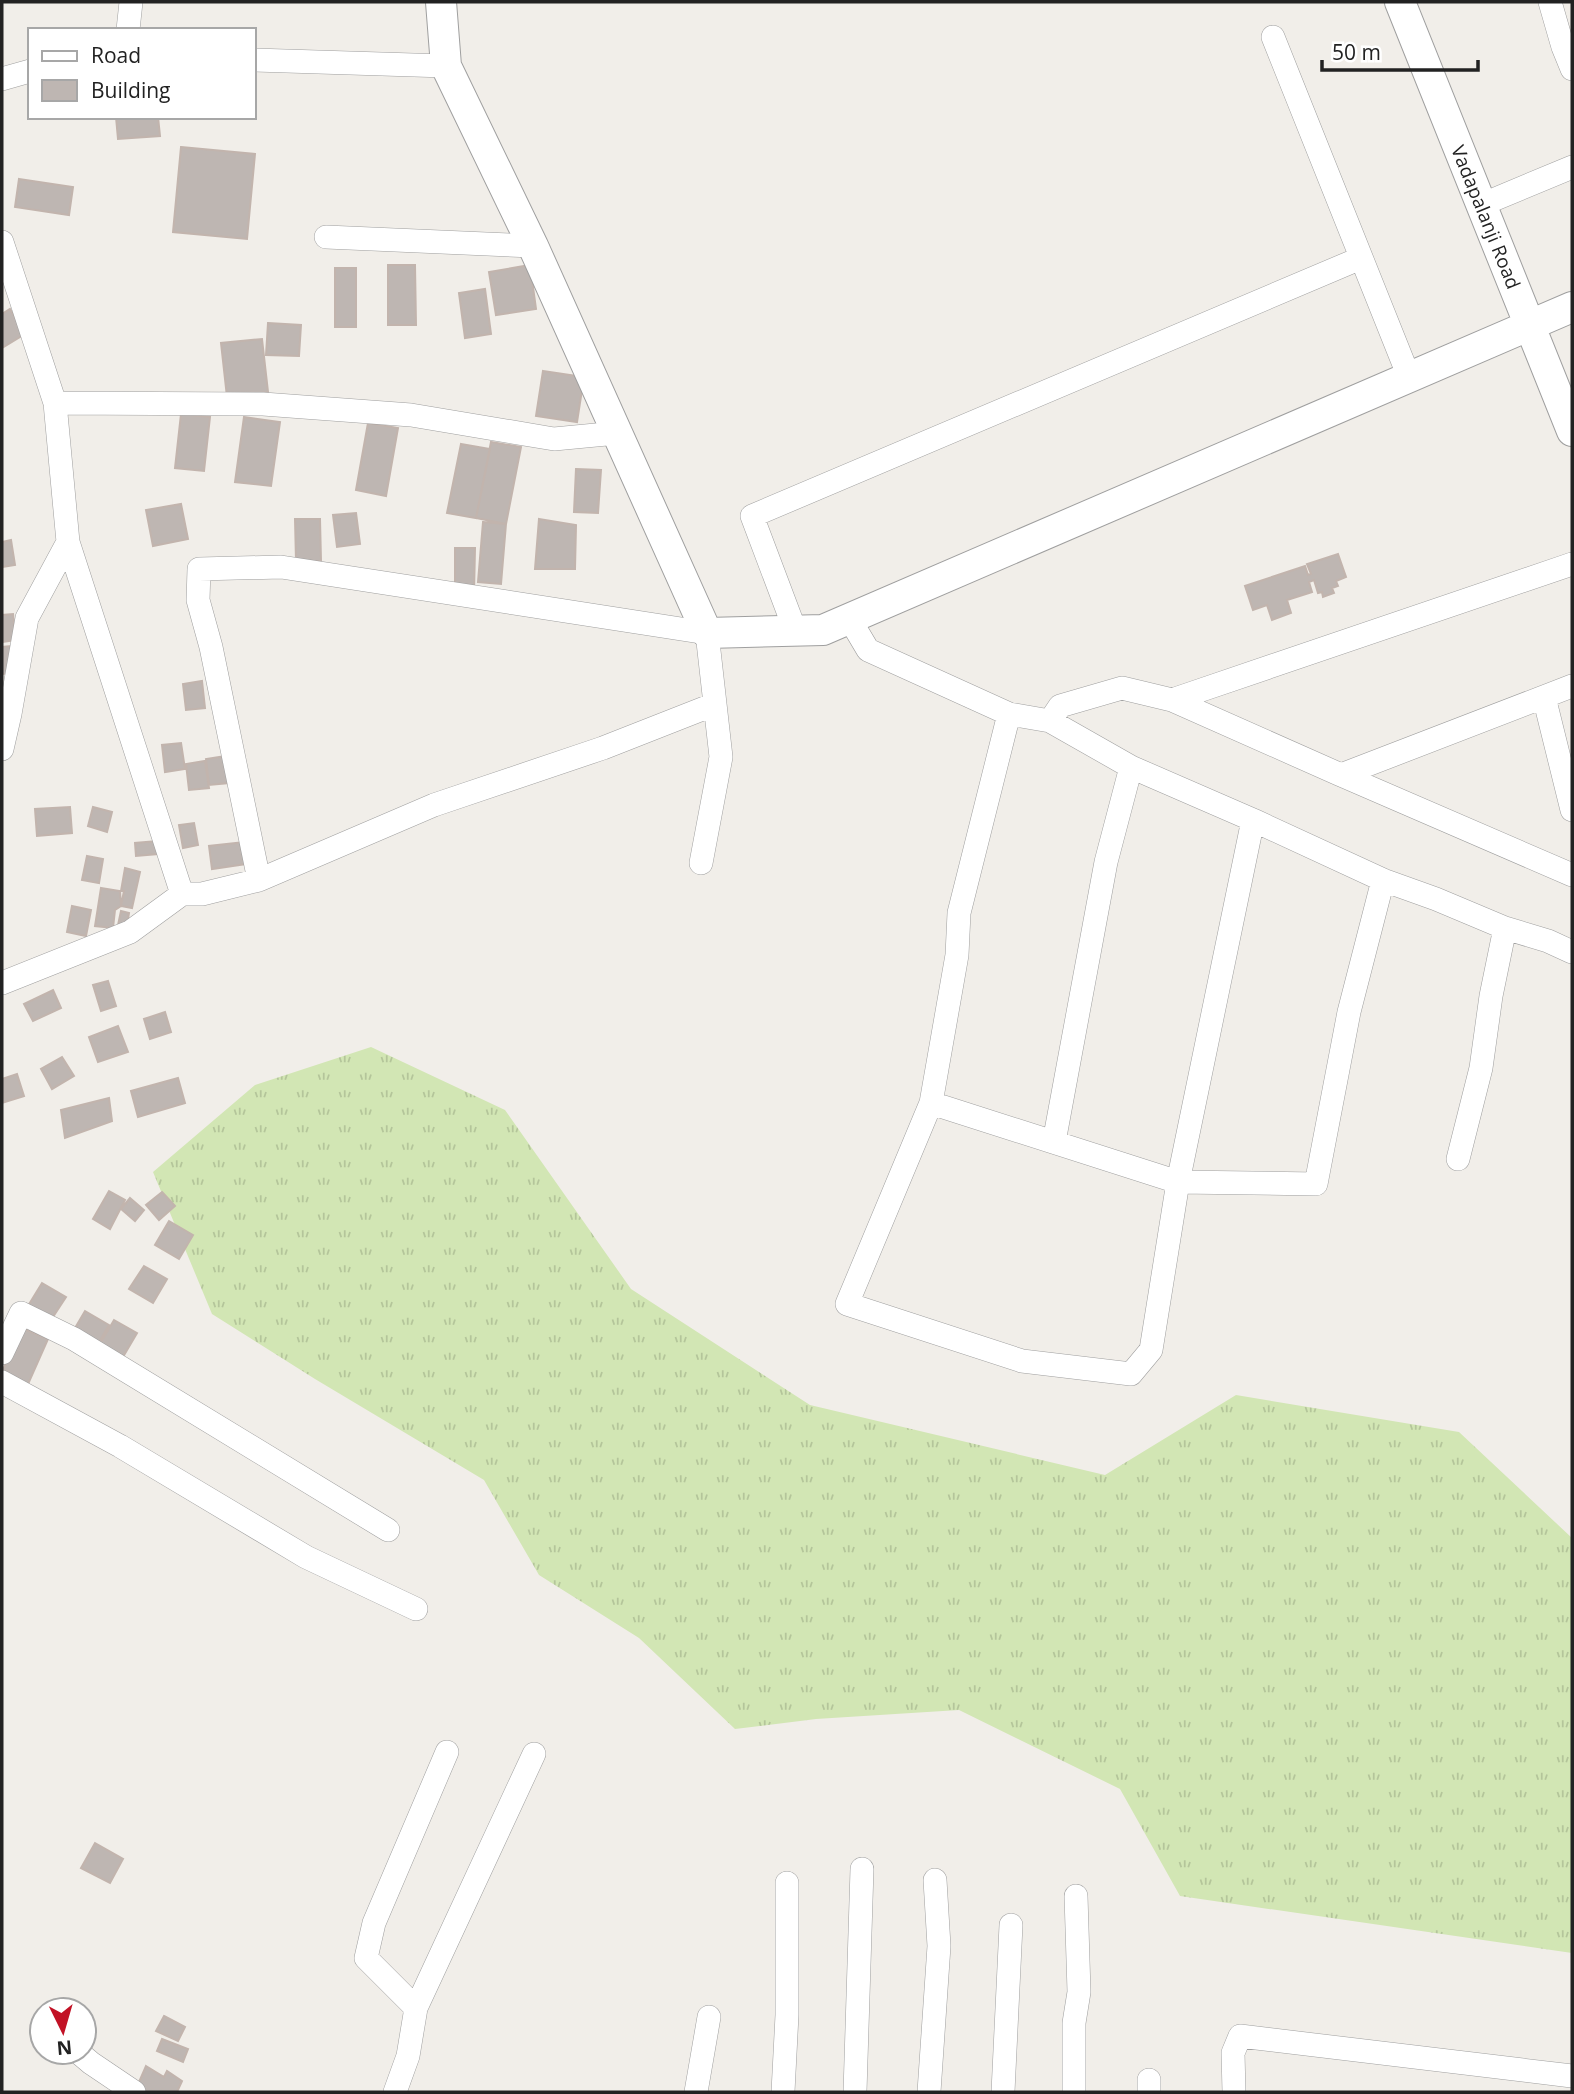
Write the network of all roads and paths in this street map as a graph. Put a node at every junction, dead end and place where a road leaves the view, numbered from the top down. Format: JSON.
{"nodes":[{"id":1,"x":131,"y":2,"type":"edge"},
{"id":2,"x":441,"y":2,"type":"edge"},
{"id":3,"x":1400,"y":2,"type":"edge"},
{"id":4,"x":1549,"y":2,"type":"edge"},
{"id":5,"x":128,"y":28,"type":"edge"},
{"id":6,"x":1273,"y":37,"type":"dead end"},
{"id":7,"x":1567,"y":45,"type":"edge"},
{"id":8,"x":256,"y":60,"type":"edge"},
{"id":9,"x":446,"y":66,"type":"junction"},
{"id":10,"x":1572,"y":69,"type":"edge"},
{"id":11,"x":28,"y":72,"type":"edge"},
{"id":12,"x":2,"y":79,"type":"edge"},
{"id":13,"x":1572,"y":167,"type":"edge"},
{"id":14,"x":1481,"y":205,"type":"junction"},
{"id":15,"x":326,"y":237,"type":"dead end"},
{"id":16,"x":533,"y":246,"type":"junction"},
{"id":17,"x":3,"y":247,"type":"edge"},
{"id":18,"x":1362,"y":258,"type":"junction"},
{"id":19,"x":1572,"y":307,"type":"edge"},
{"id":20,"x":1529,"y":325,"type":"junction"},
{"id":21,"x":1409,"y":377,"type":"junction"},
{"id":22,"x":55,"y":403,"type":"junction"},
{"id":23,"x":1572,"y":431,"type":"edge"},
{"id":24,"x":617,"y":433,"type":"junction"},
{"id":25,"x":68,"y":542,"type":"junction"},
{"id":26,"x":1572,"y":564,"type":"edge"},
{"id":27,"x":849,"y":618,"type":"junction"},
{"id":28,"x":795,"y":630,"type":"junction"},
{"id":29,"x":707,"y":633,"type":"junction"},
{"id":30,"x":1572,"y":687,"type":"edge"},
{"id":31,"x":1544,"y":697,"type":"junction"},
{"id":32,"x":1172,"y":701,"type":"junction"},
{"id":33,"x":715,"y":704,"type":"junction"},
{"id":34,"x":1009,"y":714,"type":"junction"},
{"id":35,"x":1050,"y":722,"type":"junction"},
{"id":36,"x":2,"y":749,"type":"edge"},
{"id":37,"x":1131,"y":767,"type":"junction"},
{"id":38,"x":1341,"y":775,"type":"junction"},
{"id":39,"x":1572,"y":810,"type":"edge"},
{"id":40,"x":1253,"y":820,"type":"junction"},
{"id":41,"x":701,"y":863,"type":"dead end"},
{"id":42,"x":1572,"y":875,"type":"edge"},
{"id":43,"x":259,"y":880,"type":"junction"},
{"id":44,"x":1383,"y":880,"type":"junction"},
{"id":45,"x":182,"y":894,"type":"junction"},
{"id":46,"x":1505,"y":928,"type":"junction"},
{"id":47,"x":1572,"y":952,"type":"edge"},
{"id":48,"x":2,"y":983,"type":"edge"},
{"id":49,"x":932,"y":1103,"type":"junction"},
{"id":50,"x":1054,"y":1142,"type":"junction"},
{"id":51,"x":1458,"y":1159,"type":"dead end"},
{"id":52,"x":1178,"y":1182,"type":"junction"},
{"id":53,"x":2,"y":1353,"type":"edge"},
{"id":54,"x":2,"y":1382,"type":"edge"},
{"id":55,"x":388,"y":1530,"type":"dead end"},
{"id":56,"x":416,"y":1609,"type":"dead end"},
{"id":57,"x":447,"y":1752,"type":"dead end"},
{"id":58,"x":534,"y":1754,"type":"dead end"},
{"id":59,"x":862,"y":1869,"type":"dead end"},
{"id":60,"x":935,"y":1880,"type":"dead end"},
{"id":61,"x":787,"y":1883,"type":"dead end"},
{"id":62,"x":1076,"y":1896,"type":"dead end"},
{"id":63,"x":1010,"y":1925,"type":"dead end"},
{"id":64,"x":416,"y":2008,"type":"junction"},
{"id":65,"x":709,"y":2017,"type":"dead end"},
{"id":66,"x":95,"y":2066,"type":"edge"},
{"id":67,"x":1572,"y":2076,"type":"edge"},
{"id":68,"x":134,"y":2092,"type":"edge"},
{"id":69,"x":395,"y":2092,"type":"edge"},
{"id":70,"x":696,"y":2092,"type":"edge"},
{"id":71,"x":783,"y":2092,"type":"edge"},
{"id":72,"x":855,"y":2092,"type":"edge"},
{"id":73,"x":929,"y":2092,"type":"edge"},
{"id":74,"x":1003,"y":2092,"type":"edge"},
{"id":75,"x":1074,"y":2092,"type":"edge"},
{"id":76,"x":1234,"y":2092,"type":"edge"}],
"edges":[{"from":1,"to":5,"type":"street"},
{"from":2,"to":9,"type":"street"},
{"from":3,"to":14,"type":"street","name":"Vadapalanji Road"},
{"from":4,"to":7,"type":"street"},
{"from":6,"to":18,"type":"street"},
{"from":7,"to":10,"type":"street"},
{"from":8,"to":9,"type":"street"},
{"from":9,"to":16,"type":"street"},
{"from":11,"to":12,"type":"street"},
{"from":13,"to":14,"type":"street"},
{"from":14,"to":20,"type":"street","name":"Vadapalanji Road"},
{"from":15,"to":16,"type":"street"},
{"from":16,"to":24,"type":"street"},
{"from":17,"to":22,"type":"street"},
{"from":18,"to":21,"type":"street"},
{"from":18,"to":28,"type":"street"},
{"from":19,"to":20,"type":"street"},
{"from":20,"to":21,"type":"street"},
{"from":20,"to":23,"type":"street","name":"Vadapalanji Road"},
{"from":21,"to":27,"type":"street"},
{"from":22,"to":24,"type":"street"},
{"from":22,"to":25,"type":"street"},
{"from":24,"to":29,"type":"street"},
{"from":25,"to":36,"type":"street"},
{"from":25,"to":45,"type":"street"},
{"from":26,"to":32,"type":"street"},
{"from":27,"to":28,"type":"street"},
{"from":27,"to":34,"type":"street"},
{"from":28,"to":29,"type":"street"},
{"from":29,"to":33,"type":"street"},
{"from":29,"to":43,"type":"street"},
{"from":30,"to":31,"type":"street"},
{"from":31,"to":38,"type":"street"},
{"from":31,"to":39,"type":"street"},
{"from":32,"to":35,"type":"street"},
{"from":32,"to":38,"type":"street"},
{"from":33,"to":41,"type":"street"},
{"from":33,"to":43,"type":"street"},
{"from":34,"to":35,"type":"street"},
{"from":34,"to":49,"type":"street"},
{"from":35,"to":37,"type":"street"},
{"from":37,"to":40,"type":"street"},
{"from":37,"to":50,"type":"street"},
{"from":38,"to":42,"type":"street"},
{"from":40,"to":44,"type":"street"},
{"from":40,"to":52,"type":"street"},
{"from":43,"to":45,"type":"street"},
{"from":44,"to":46,"type":"street"},
{"from":44,"to":52,"type":"street"},
{"from":45,"to":48,"type":"street"},
{"from":46,"to":47,"type":"street"},
{"from":46,"to":51,"type":"street"},
{"from":49,"to":50,"type":"street"},
{"from":49,"to":52,"type":"street"},
{"from":50,"to":52,"type":"street"},
{"from":53,"to":55,"type":"street"},
{"from":54,"to":56,"type":"street"},
{"from":57,"to":64,"type":"street"},
{"from":58,"to":64,"type":"street"},
{"from":59,"to":72,"type":"street"},
{"from":60,"to":73,"type":"street"},
{"from":61,"to":71,"type":"street"},
{"from":62,"to":75,"type":"street"},
{"from":63,"to":74,"type":"street"},
{"from":64,"to":69,"type":"street"},
{"from":65,"to":70,"type":"street"},
{"from":66,"to":68,"type":"street"},
{"from":67,"to":76,"type":"street"}]}
